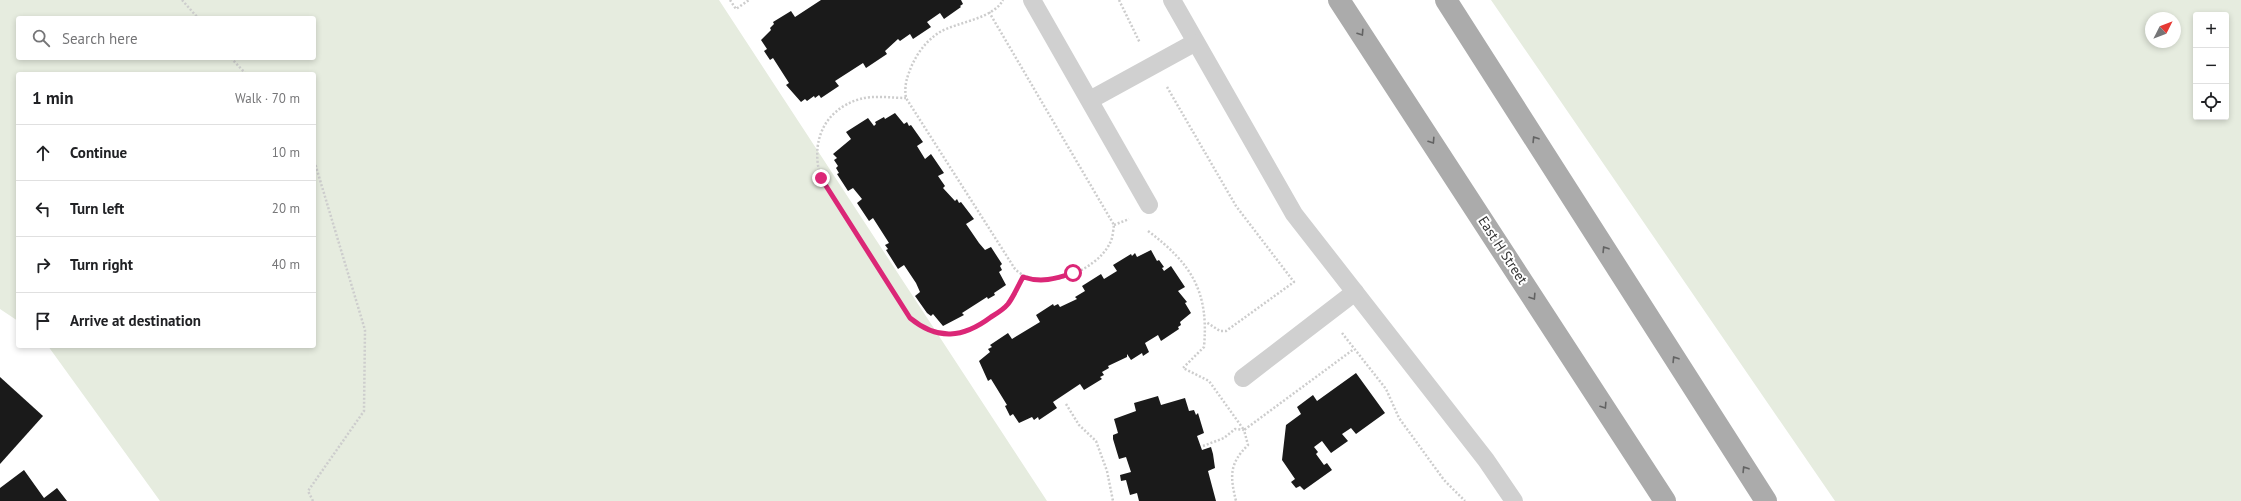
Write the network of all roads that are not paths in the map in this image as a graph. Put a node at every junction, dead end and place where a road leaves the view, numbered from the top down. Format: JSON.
{"nodes":[{"id":1,"x":1032,"y":0,"type":"edge"},
{"id":2,"x":1172,"y":0,"type":"edge"},
{"id":3,"x":1339,"y":0,"type":"edge"},
{"id":4,"x":1446,"y":0,"type":"edge"},
{"id":5,"x":1194,"y":43,"type":"junction"},
{"id":6,"x":1090,"y":100,"type":"junction"},
{"id":7,"x":1149,"y":205,"type":"dead end"},
{"id":8,"x":1355,"y":292,"type":"junction"},
{"id":9,"x":1243,"y":378,"type":"dead end"},
{"id":10,"x":1661,"y":500,"type":"edge"},
{"id":11,"x":1514,"y":501,"type":"edge"},
{"id":12,"x":1766,"y":501,"type":"edge"}],
"edges":[{"from":1,"to":6,"type":"lane"},
{"from":2,"to":5,"type":"lane"},
{"from":3,"to":10,"type":"main road","name":"East H Street","one_way":true},
{"from":12,"to":4,"type":"main road","one_way":true},
{"from":5,"to":6,"type":"lane"},
{"from":5,"to":8,"type":"lane"},
{"from":6,"to":7,"type":"lane"},
{"from":8,"to":9,"type":"lane"},
{"from":8,"to":11,"type":"lane"}]}
